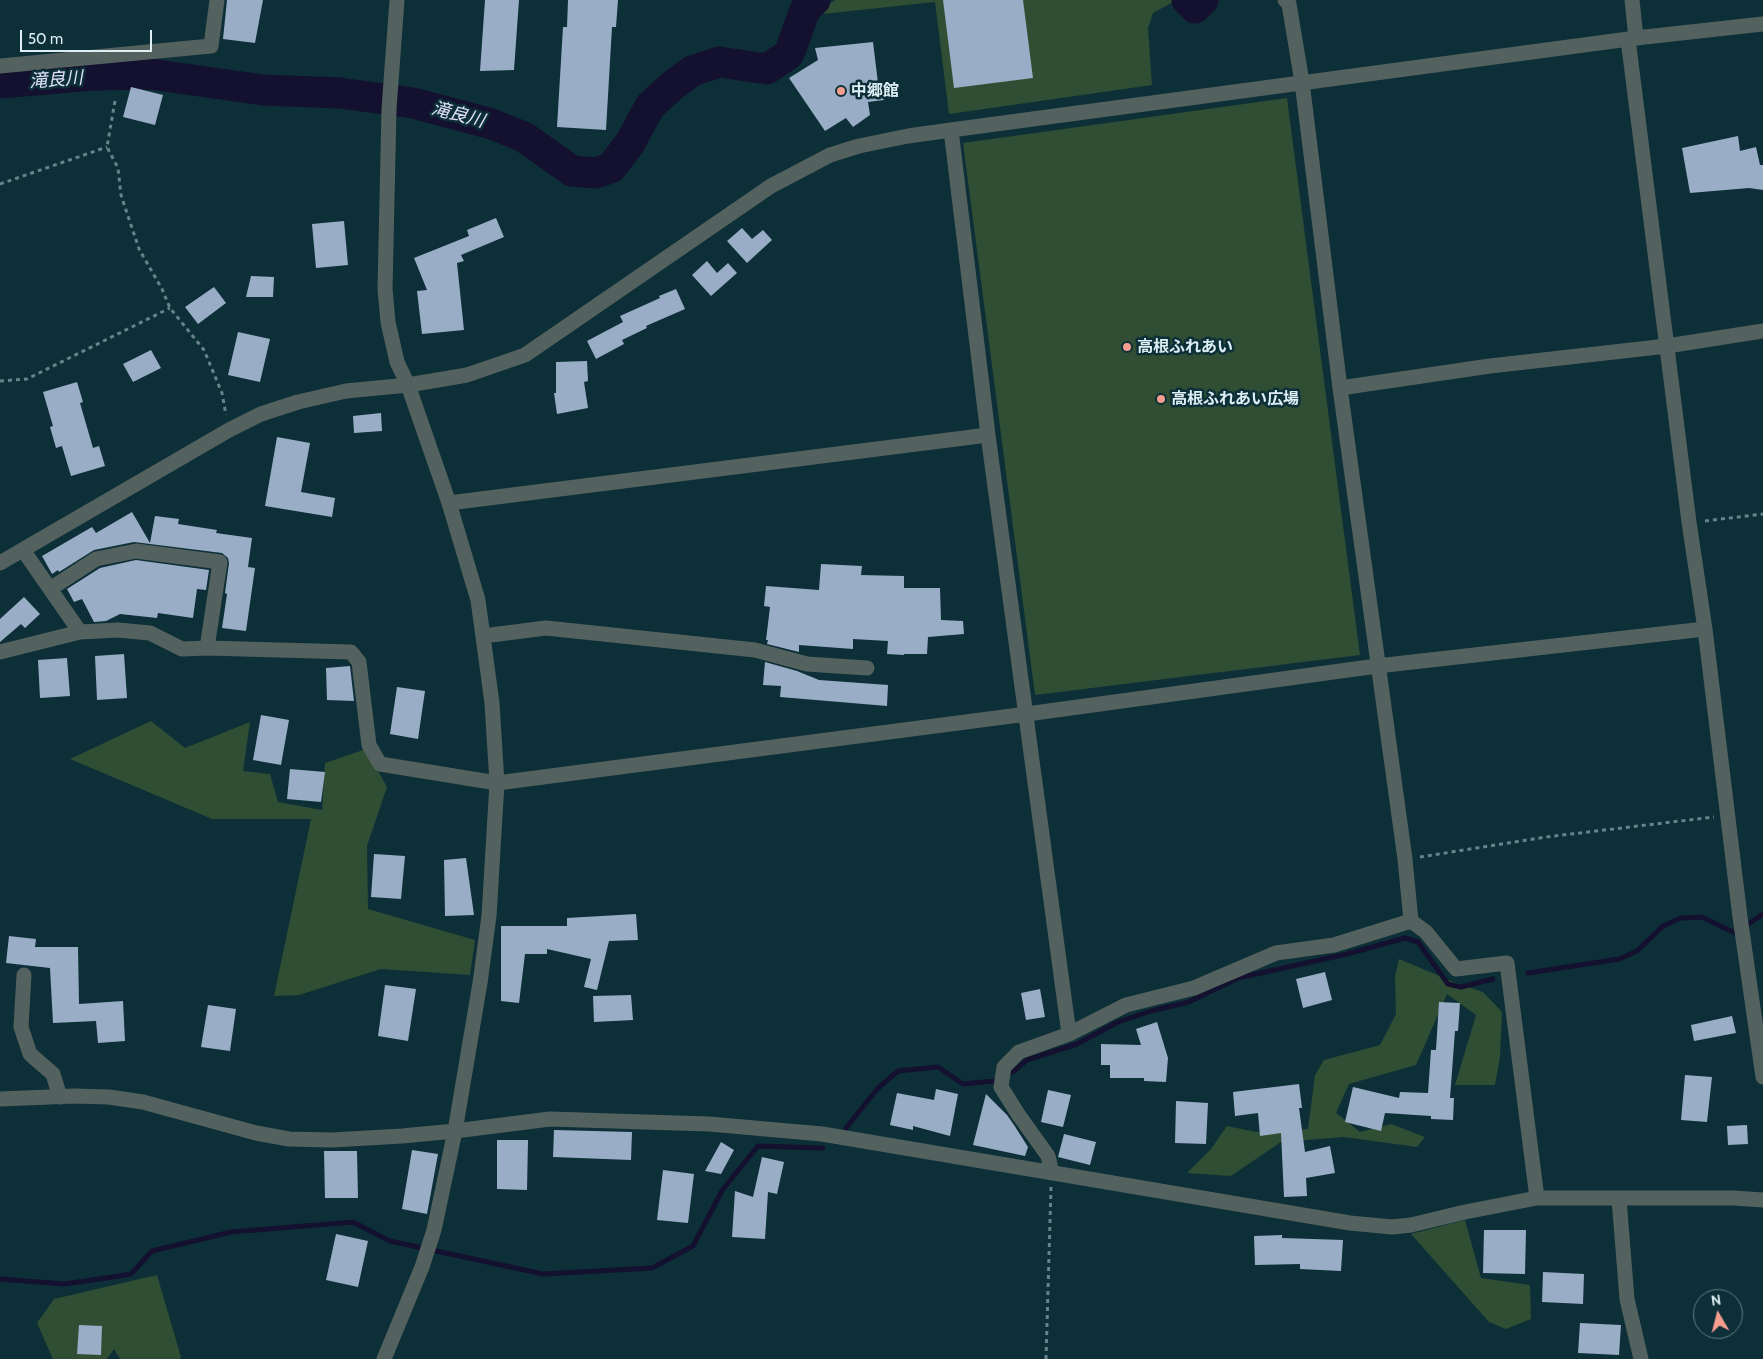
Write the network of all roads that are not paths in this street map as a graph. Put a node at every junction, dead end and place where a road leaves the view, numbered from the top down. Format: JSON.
{"nodes":[{"id":1,"x":217,"y":0,"type":"edge"},
{"id":2,"x":397,"y":0,"type":"edge"},
{"id":3,"x":1285,"y":0,"type":"edge"},
{"id":4,"x":1632,"y":0,"type":"edge"},
{"id":5,"x":1763,"y":24,"type":"edge"},
{"id":6,"x":1632,"y":39,"type":"junction"},
{"id":7,"x":0,"y":66,"type":"edge"},
{"id":8,"x":1302,"y":82,"type":"junction"},
{"id":9,"x":951,"y":130,"type":"junction"},
{"id":10,"x":1763,"y":331,"type":"edge"},
{"id":11,"x":1667,"y":346,"type":"junction"},
{"id":12,"x":408,"y":385,"type":"junction"},
{"id":13,"x":1340,"y":388,"type":"junction"},
{"id":14,"x":988,"y":435,"type":"junction"},
{"id":15,"x":449,"y":503,"type":"junction"},
{"id":16,"x":23,"y":550,"type":"junction"},
{"id":17,"x":0,"y":564,"type":"edge"},
{"id":18,"x":50,"y":589,"type":"junction"},
{"id":19,"x":1705,"y":629,"type":"junction"},
{"id":20,"x":80,"y":632,"type":"junction"},
{"id":21,"x":483,"y":636,"type":"junction"},
{"id":22,"x":207,"y":648,"type":"junction"},
{"id":23,"x":0,"y":652,"type":"edge"},
{"id":24,"x":1377,"y":666,"type":"junction"},
{"id":25,"x":867,"y":668,"type":"dead end"},
{"id":26,"x":1027,"y":714,"type":"junction"},
{"id":27,"x":497,"y":784,"type":"junction"},
{"id":28,"x":1411,"y":921,"type":"junction"},
{"id":29,"x":24,"y":975,"type":"dead end"},
{"id":30,"x":1068,"y":1034,"type":"junction"},
{"id":31,"x":1763,"y":1077,"type":"edge"},
{"id":32,"x":60,"y":1097,"type":"junction"},
{"id":33,"x":0,"y":1099,"type":"edge"},
{"id":34,"x":455,"y":1131,"type":"junction"},
{"id":35,"x":1052,"y":1173,"type":"junction"},
{"id":36,"x":1537,"y":1198,"type":"junction"},
{"id":37,"x":1619,"y":1199,"type":"junction"},
{"id":38,"x":1763,"y":1200,"type":"edge"},
{"id":39,"x":384,"y":1359,"type":"edge"},
{"id":40,"x":1641,"y":1359,"type":"edge"}],
"edges":[{"from":1,"to":7,"type":"street"},
{"from":2,"to":12,"type":"street"},
{"from":3,"to":8,"type":"street"},
{"from":4,"to":6,"type":"street"},
{"from":5,"to":6,"type":"street"},
{"from":6,"to":8,"type":"street"},
{"from":6,"to":11,"type":"street"},
{"from":8,"to":9,"type":"street"},
{"from":8,"to":13,"type":"street"},
{"from":9,"to":12,"type":"street"},
{"from":9,"to":14,"type":"street"},
{"from":10,"to":11,"type":"street"},
{"from":11,"to":13,"type":"street"},
{"from":11,"to":19,"type":"street"},
{"from":12,"to":15,"type":"street"},
{"from":12,"to":16,"type":"street"},
{"from":13,"to":24,"type":"street"},
{"from":14,"to":15,"type":"street"},
{"from":14,"to":26,"type":"street"},
{"from":15,"to":21,"type":"street"},
{"from":16,"to":17,"type":"street"},
{"from":16,"to":18,"type":"street"},
{"from":18,"to":20,"type":"street"},
{"from":18,"to":22,"type":"street"},
{"from":19,"to":24,"type":"street"},
{"from":19,"to":31,"type":"street"},
{"from":20,"to":22,"type":"street"},
{"from":20,"to":23,"type":"street"},
{"from":21,"to":25,"type":"street"},
{"from":21,"to":27,"type":"street"},
{"from":22,"to":27,"type":"street"},
{"from":24,"to":26,"type":"street"},
{"from":24,"to":28,"type":"street"},
{"from":26,"to":27,"type":"street"},
{"from":26,"to":30,"type":"street"},
{"from":27,"to":34,"type":"street"},
{"from":28,"to":30,"type":"street"},
{"from":28,"to":36,"type":"street"},
{"from":29,"to":32,"type":"street"},
{"from":30,"to":35,"type":"street"},
{"from":32,"to":33,"type":"street"},
{"from":32,"to":34,"type":"street"},
{"from":34,"to":35,"type":"street"},
{"from":34,"to":39,"type":"street"},
{"from":35,"to":36,"type":"street"},
{"from":36,"to":37,"type":"street"},
{"from":37,"to":38,"type":"street"},
{"from":37,"to":40,"type":"street"}]}
